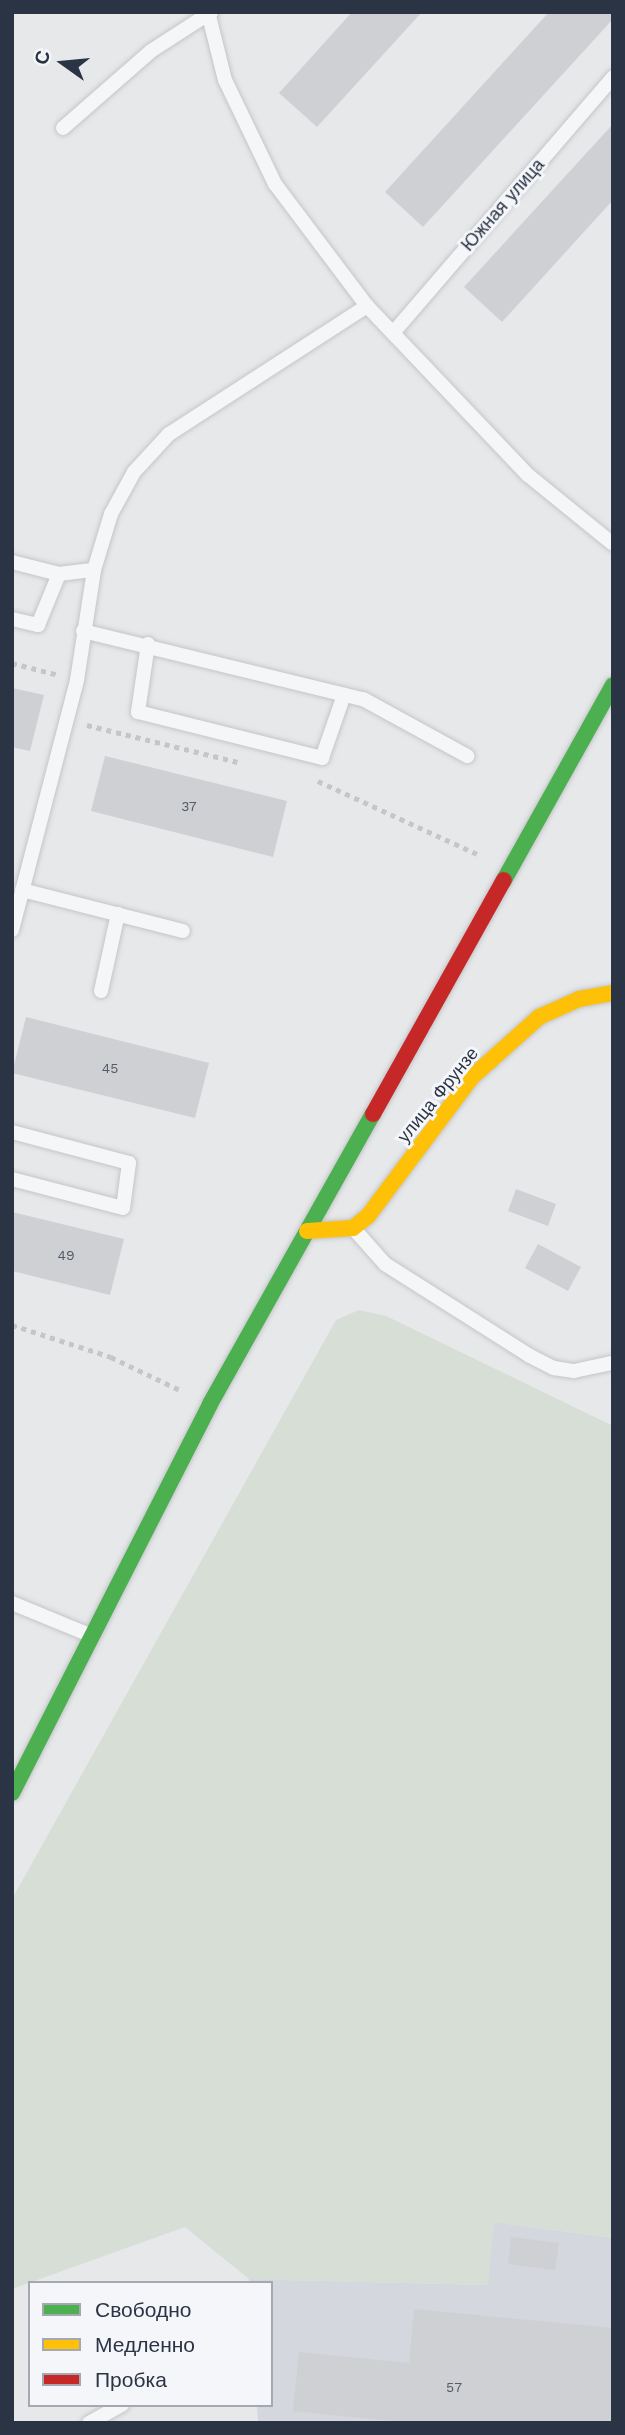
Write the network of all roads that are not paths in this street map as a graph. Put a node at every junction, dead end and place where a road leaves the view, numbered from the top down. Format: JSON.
{"nodes":[{"id":1,"x":209,"y":13,"type":"edge"},
{"id":2,"x":613,"y":77,"type":"edge"},
{"id":3,"x":63,"y":128,"type":"dead end"},
{"id":4,"x":367,"y":306,"type":"junction"},
{"id":5,"x":393,"y":333,"type":"junction"},
{"id":6,"x":613,"y":544,"type":"edge"},
{"id":7,"x":12,"y":562,"type":"edge"},
{"id":8,"x":94,"y":570,"type":"junction"},
{"id":9,"x":59,"y":574,"type":"junction"},
{"id":10,"x":12,"y":619,"type":"edge"},
{"id":11,"x":83,"y":631,"type":"junction"},
{"id":12,"x":148,"y":644,"type":"junction"},
{"id":13,"x":613,"y":685,"type":"edge"},
{"id":14,"x":344,"y":695,"type":"junction"},
{"id":15,"x":467,"y":756,"type":"dead end"},
{"id":16,"x":22,"y":890,"type":"junction"},
{"id":17,"x":118,"y":914,"type":"junction"},
{"id":18,"x":12,"y":930,"type":"edge"},
{"id":19,"x":183,"y":931,"type":"dead end"},
{"id":20,"x":101,"y":991,"type":"dead end"},
{"id":21,"x":613,"y":993,"type":"edge"},
{"id":22,"x":12,"y":1132,"type":"edge"},
{"id":23,"x":12,"y":1179,"type":"edge"},
{"id":24,"x":353,"y":1228,"type":"junction"},
{"id":25,"x":307,"y":1231,"type":"junction"},
{"id":26,"x":613,"y":1363,"type":"edge"},
{"id":27,"x":12,"y":1603,"type":"edge"},
{"id":28,"x":93,"y":1636,"type":"junction"},
{"id":29,"x":12,"y":1793,"type":"edge"},
{"id":30,"x":118,"y":2407,"type":"edge"},
{"id":31,"x":89,"y":2423,"type":"edge"}],
"edges":[{"from":1,"to":3,"type":"lane"},
{"from":1,"to":4,"type":"lane"},
{"from":2,"to":5,"type":"lane","name":"Южная улица"},
{"from":4,"to":5,"type":"lane"},
{"from":4,"to":8,"type":"lane"},
{"from":5,"to":6,"type":"lane"},
{"from":7,"to":9,"type":"lane"},
{"from":8,"to":9,"type":"lane"},
{"from":8,"to":11,"type":"lane"},
{"from":9,"to":10,"type":"lane"},
{"from":11,"to":12,"type":"lane"},
{"from":11,"to":16,"type":"lane"},
{"from":12,"to":14,"type":"lane"},
{"from":12,"to":14,"type":"lane"},
{"from":13,"to":25,"type":"main road"},
{"from":14,"to":15,"type":"lane"},
{"from":16,"to":17,"type":"lane"},
{"from":16,"to":18,"type":"lane"},
{"from":17,"to":19,"type":"lane"},
{"from":17,"to":20,"type":"lane"},
{"from":21,"to":24,"type":"main road","name":"улица Фрунзе"},
{"from":22,"to":23,"type":"lane"},
{"from":24,"to":25,"type":"main road"},
{"from":24,"to":26,"type":"lane"},
{"from":25,"to":28,"type":"main road"},
{"from":27,"to":28,"type":"lane"},
{"from":28,"to":29,"type":"main road"},
{"from":30,"to":31,"type":"lane"}]}
